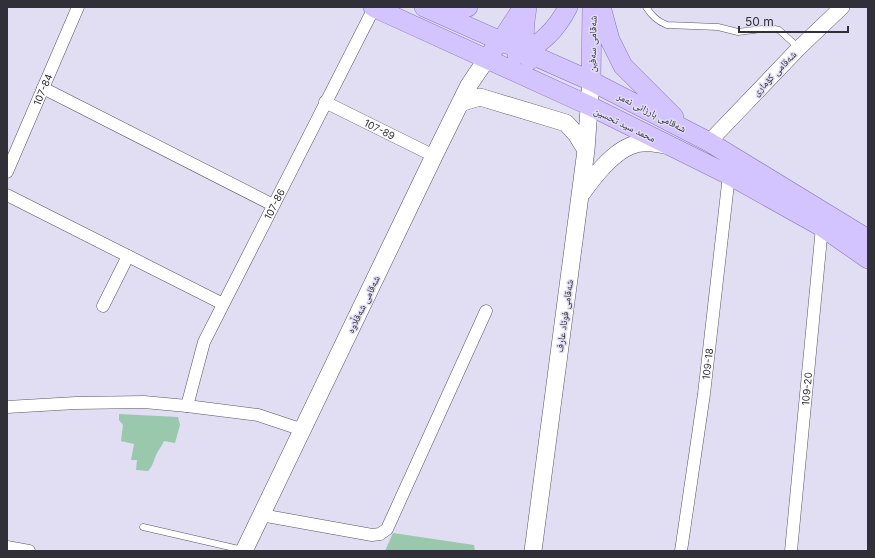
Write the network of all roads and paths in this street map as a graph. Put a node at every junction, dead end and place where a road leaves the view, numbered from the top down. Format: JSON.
{"nodes":[{"id":1,"x":78,"y":7,"type":"edge"},
{"id":2,"x":373,"y":7,"type":"edge"},
{"id":3,"x":425,"y":7,"type":"edge"},
{"id":4,"x":468,"y":7,"type":"edge"},
{"id":5,"x":523,"y":7,"type":"edge"},
{"id":6,"x":527,"y":7,"type":"edge"},
{"id":7,"x":568,"y":7,"type":"edge"},
{"id":8,"x":592,"y":7,"type":"edge"},
{"id":9,"x":601,"y":7,"type":"edge"},
{"id":10,"x":646,"y":7,"type":"edge"},
{"id":11,"x":842,"y":7,"type":"edge"},
{"id":12,"x":501,"y":41,"type":"junction"},
{"id":13,"x":799,"y":48,"type":"junction"},
{"id":14,"x":526,"y":52,"type":"junction"},
{"id":15,"x":486,"y":60,"type":"junction"},
{"id":16,"x":591,"y":81,"type":"junction"},
{"id":17,"x":43,"y":88,"type":"junction"},
{"id":18,"x":566,"y":96,"type":"junction"},
{"id":19,"x":325,"y":102,"type":"junction"},
{"id":20,"x":460,"y":103,"type":"junction"},
{"id":21,"x":590,"y":106,"type":"junction"},
{"id":22,"x":686,"y":130,"type":"junction"},
{"id":23,"x":709,"y":142,"type":"junction"},
{"id":24,"x":669,"y":146,"type":"junction"},
{"id":25,"x":586,"y":150,"type":"junction"},
{"id":26,"x":434,"y":156,"type":"junction"},
{"id":27,"x":7,"y":172,"type":"edge"},
{"id":28,"x":729,"y":175,"type":"junction"},
{"id":29,"x":7,"y":195,"type":"edge"},
{"id":30,"x":580,"y":195,"type":"junction"},
{"id":31,"x":273,"y":204,"type":"junction"},
{"id":32,"x":822,"y":226,"type":"junction"},
{"id":33,"x":868,"y":239,"type":"edge"},
{"id":34,"x":128,"y":256,"type":"junction"},
{"id":35,"x":868,"y":259,"type":"edge"},
{"id":36,"x":223,"y":304,"type":"junction"},
{"id":37,"x":102,"y":306,"type":"dead end"},
{"id":38,"x":486,"y":311,"type":"dead end"},
{"id":39,"x":187,"y":406,"type":"junction"},
{"id":40,"x":7,"y":407,"type":"edge"},
{"id":41,"x":303,"y":430,"type":"junction"},
{"id":42,"x":261,"y":515,"type":"junction"},
{"id":43,"x":142,"y":527,"type":"dead end"},
{"id":44,"x":7,"y":547,"type":"edge"},
{"id":45,"x":29,"y":551,"type":"edge"},
{"id":46,"x":244,"y":551,"type":"edge"},
{"id":47,"x":533,"y":551,"type":"edge"},
{"id":48,"x":681,"y":551,"type":"edge"},
{"id":49,"x":791,"y":551,"type":"edge"}],
"edges":[{"from":1,"to":17,"type":"street","name":"107-84"},
{"from":2,"to":15,"type":"main road","name":"محمد سید تحسین"},
{"from":2,"to":19,"type":"street","name":"107-86"},
{"from":3,"to":4,"type":"main road"},
{"from":3,"to":12,"type":"main road","name":"شەقامی بارزانی نەمر"},
{"from":5,"to":12,"type":"main road"},
{"from":6,"to":14,"type":"main road"},
{"from":7,"to":14,"type":"main road"},
{"from":8,"to":16,"type":"main road","name":"شەقامی سەفین"},
{"from":9,"to":22,"type":"main road"},
{"from":10,"to":13,"type":"lane"},
{"from":11,"to":13,"type":"street","name":"شەقامی کۆماری"},
{"from":12,"to":14,"type":"main road","name":"شەقامی بارزانی نەمر"},
{"from":12,"to":15,"type":"main road"},
{"from":13,"to":23,"type":"street","name":"شەقامی کۆماری"},
{"from":14,"to":15,"type":"main road"},
{"from":14,"to":16,"type":"main road","name":"شەقامی بارزانی نەمر"},
{"from":14,"to":18,"type":"main road"},
{"from":15,"to":18,"type":"main road","name":"محمد سید تحسین"},
{"from":15,"to":20,"type":"main road","name":"شەقامی شەقڵاوە"},
{"from":16,"to":21,"type":"main road","name":"شەقامی فوئاد عارف"},
{"from":16,"to":22,"type":"main road","name":"شەقامی بارزانی نەمر"},
{"from":17,"to":27,"type":"street","name":"107-84"},
{"from":17,"to":31,"type":"street"},
{"from":18,"to":21,"type":"main road","name":"محمد سید تحسین"},
{"from":19,"to":26,"type":"street","name":"107-89"},
{"from":19,"to":31,"type":"street","name":"107-86"},
{"from":20,"to":25,"type":"main road"},
{"from":20,"to":26,"type":"main road","name":"شەقامی شەقڵاوە"},
{"from":21,"to":24,"type":"main road","name":"محمد سید تحسین"},
{"from":21,"to":25,"type":"main road","name":"شەقامی فوئاد عارف"},
{"from":22,"to":23,"type":"main road","name":"شەقامی بارزانی نەمر"},
{"from":23,"to":33,"type":"main road","name":"شەقامی بارزانی نەمر"},
{"from":24,"to":28,"type":"main road","name":"محمد سید تحسین"},
{"from":24,"to":30,"type":"main road"},
{"from":25,"to":30,"type":"main road","name":"شەقامی فوئاد عارف"},
{"from":26,"to":41,"type":"main road","name":"شەقامی شەقڵاوە"},
{"from":28,"to":32,"type":"main road","name":"محمد سید تحسین"},
{"from":28,"to":48,"type":"street","name":"109-18"},
{"from":29,"to":34,"type":"street"},
{"from":30,"to":47,"type":"main road","name":"شەقامی فوئاد عارف"},
{"from":31,"to":36,"type":"street","name":"107-86"},
{"from":32,"to":35,"type":"main road","name":"محمد سید تحسین"},
{"from":32,"to":49,"type":"street","name":"109-20"},
{"from":34,"to":36,"type":"street"},
{"from":34,"to":37,"type":"street"},
{"from":36,"to":39,"type":"street","name":"107-86"},
{"from":38,"to":42,"type":"street"},
{"from":39,"to":40,"type":"street"},
{"from":39,"to":41,"type":"street"},
{"from":41,"to":42,"type":"main road","name":"شەقامی شەقڵاوە"},
{"from":42,"to":46,"type":"main road","name":"شەقامی شەقڵاوە"},
{"from":43,"to":46,"type":"lane"},
{"from":44,"to":45,"type":"street"}]}
